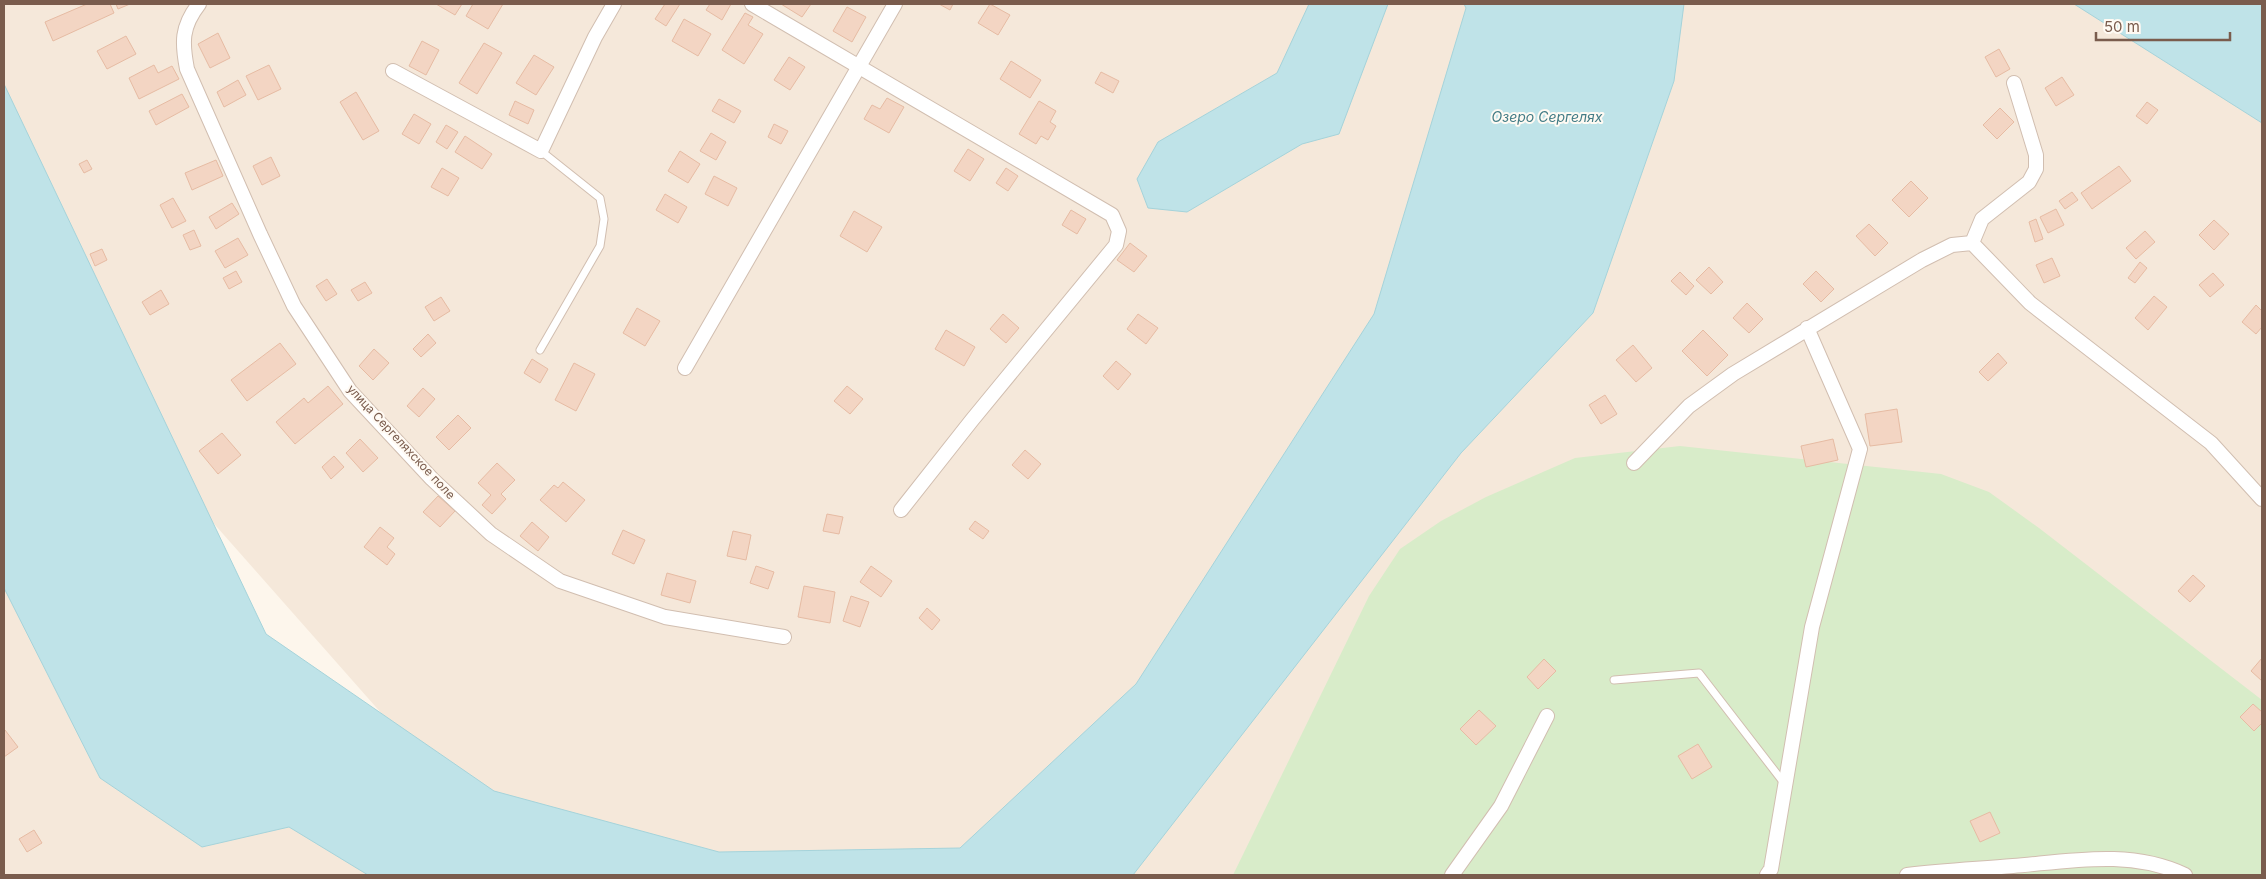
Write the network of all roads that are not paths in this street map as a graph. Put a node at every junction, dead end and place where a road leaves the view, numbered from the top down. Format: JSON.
{"nodes":[{"id":1,"x":199,"y":4,"type":"edge"},
{"id":2,"x":614,"y":4,"type":"edge"},
{"id":3,"x":752,"y":4,"type":"edge"},
{"id":4,"x":895,"y":4,"type":"edge"},
{"id":5,"x":860,"y":67,"type":"junction"},
{"id":6,"x":393,"y":71,"type":"dead end"},
{"id":7,"x":2014,"y":83,"type":"dead end"},
{"id":8,"x":541,"y":151,"type":"junction"},
{"id":9,"x":1972,"y":243,"type":"junction"},
{"id":10,"x":1807,"y":328,"type":"junction"},
{"id":11,"x":540,"y":350,"type":"dead end"},
{"id":12,"x":685,"y":368,"type":"dead end"},
{"id":13,"x":1634,"y":463,"type":"dead end"},
{"id":14,"x":2262,"y":499,"type":"edge"},
{"id":15,"x":902,"y":510,"type":"dead end"},
{"id":16,"x":784,"y":637,"type":"dead end"},
{"id":17,"x":1614,"y":680,"type":"dead end"},
{"id":18,"x":1547,"y":716,"type":"dead end"},
{"id":19,"x":1784,"y":783,"type":"junction"},
{"id":20,"x":1452,"y":875,"type":"edge"},
{"id":21,"x":1767,"y":875,"type":"edge"},
{"id":22,"x":1907,"y":875,"type":"edge"},
{"id":23,"x":2185,"y":875,"type":"edge"}],
"edges":[{"from":1,"to":16,"type":"street","name":"улица Сергеляхское поле"},
{"from":2,"to":8,"type":"street"},
{"from":3,"to":5,"type":"street"},
{"from":4,"to":5,"type":"street"},
{"from":5,"to":12,"type":"street"},
{"from":5,"to":15,"type":"street"},
{"from":6,"to":8,"type":"street"},
{"from":7,"to":9,"type":"street"},
{"from":8,"to":11,"type":"lane"},
{"from":9,"to":10,"type":"street"},
{"from":9,"to":14,"type":"street"},
{"from":10,"to":13,"type":"street"},
{"from":10,"to":19,"type":"street"},
{"from":17,"to":19,"type":"lane"},
{"from":18,"to":20,"type":"street"},
{"from":19,"to":21,"type":"street"},
{"from":22,"to":23,"type":"street"}]}
